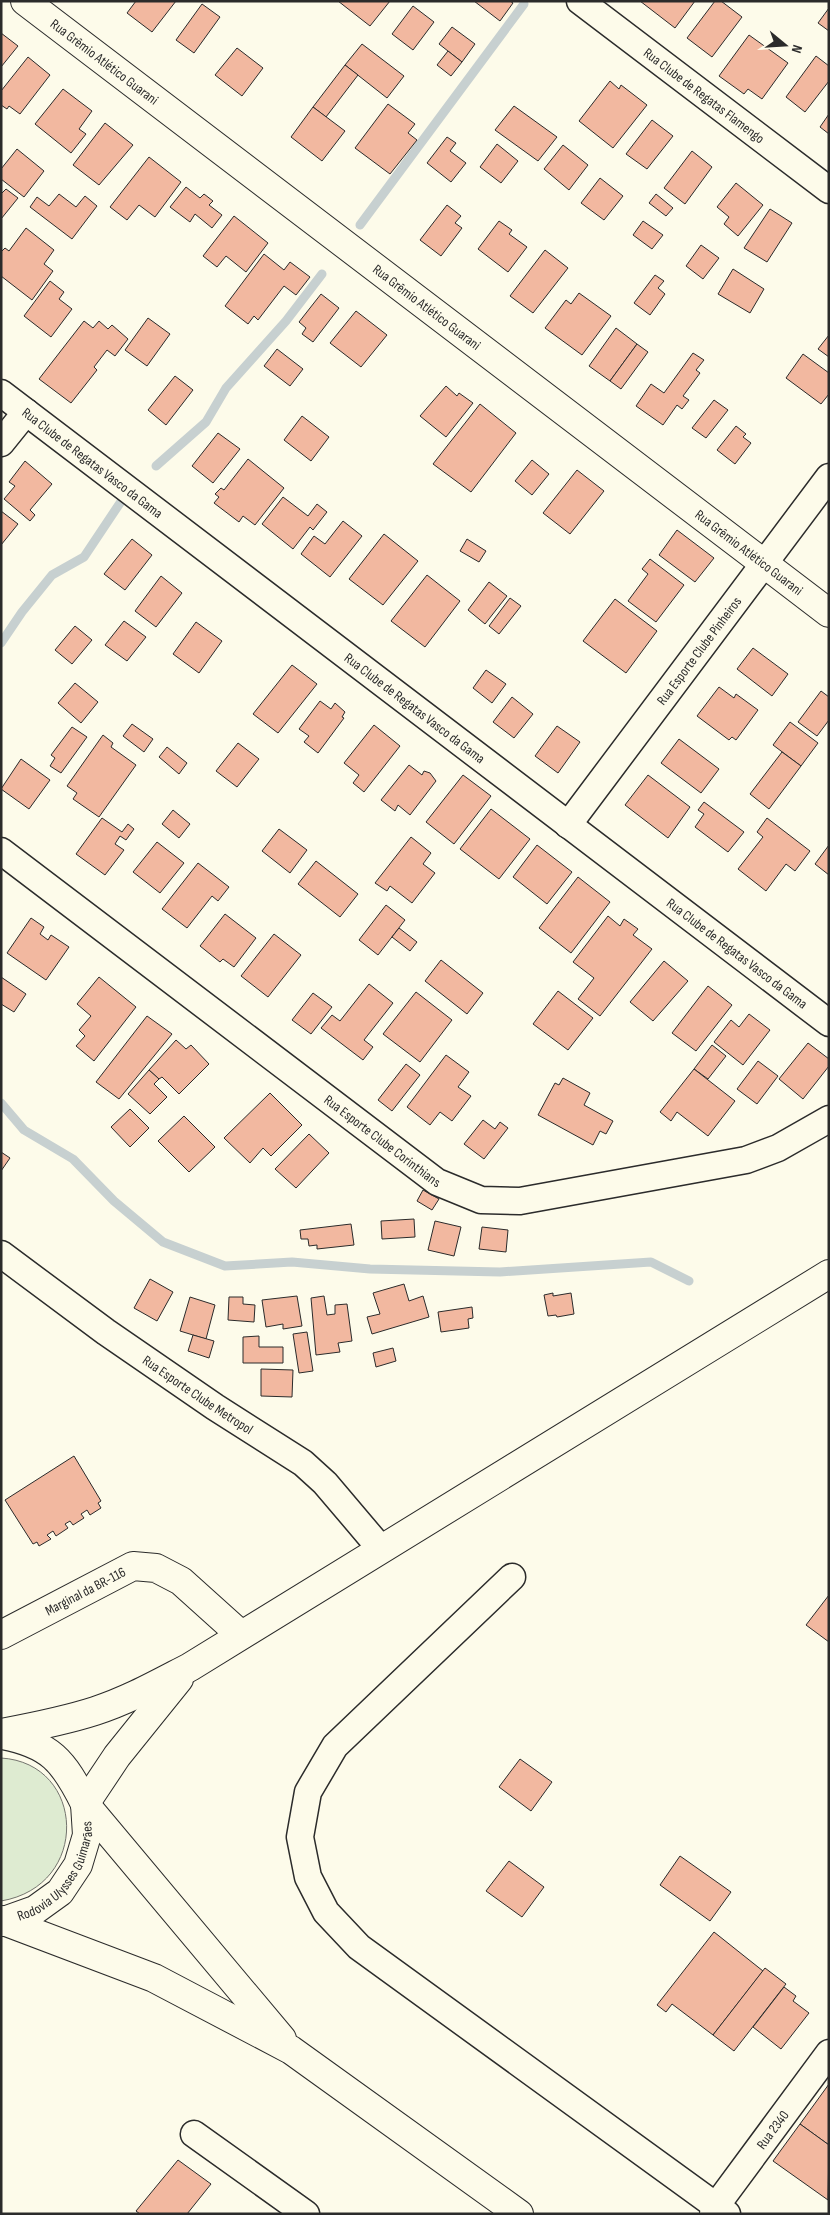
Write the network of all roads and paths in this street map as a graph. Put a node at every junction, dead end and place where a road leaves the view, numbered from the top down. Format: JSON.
{"nodes":[{"id":1,"x":25,"y":1,"type":"edge"},
{"id":2,"x":580,"y":1,"type":"edge"},
{"id":3,"x":829,"y":190,"type":"edge"},
{"id":4,"x":1,"y":393,"type":"edge"},
{"id":5,"x":26,"y":412,"type":"junction"},
{"id":6,"x":1,"y":444,"type":"edge"},
{"id":7,"x":829,"y":477,"type":"edge"},
{"id":8,"x":764,"y":564,"type":"junction"},
{"id":9,"x":829,"y":613,"type":"edge"},
{"id":10,"x":568,"y":825,"type":"junction"},
{"id":11,"x":1,"y":851,"type":"edge"},
{"id":12,"x":829,"y":1023,"type":"edge"},
{"id":13,"x":829,"y":1119,"type":"edge"},
{"id":14,"x":1,"y":1254,"type":"edge"},
{"id":15,"x":829,"y":1274,"type":"edge"},
{"id":16,"x":381,"y":1549,"type":"junction"},
{"id":17,"x":512,"y":1577,"type":"dead end"},
{"id":18,"x":1,"y":1635,"type":"edge"},
{"id":19,"x":241,"y":1635,"type":"junction"},
{"id":20,"x":190,"y":1667,"type":"junction"},
{"id":21,"x":1,"y":1734,"type":"edge"},
{"id":22,"x":85,"y":1804,"type":"junction"},
{"id":23,"x":2,"y":1921,"type":"edge"},
{"id":24,"x":291,"y":2050,"type":"junction"},
{"id":25,"x":829,"y":2054,"type":"edge"},
{"id":26,"x":194,"y":2134,"type":"dead end"},
{"id":27,"x":719,"y":2211,"type":"edge"},
{"id":28,"x":306,"y":2214,"type":"edge"},
{"id":29,"x":520,"y":2214,"type":"edge"}],
"edges":[{"from":1,"to":8,"type":"main road","name":"Rua Grêmio Atlético Guarani"},
{"from":2,"to":3,"type":"street","name":"Rua Clube de Regatas Flamengo"},
{"from":4,"to":5,"type":"street","name":"Rua Clube de Regatas Vasco da Gama"},
{"from":5,"to":6,"type":"street"},
{"from":5,"to":10,"type":"street","name":"Rua Clube de Regatas Vasco da Gama"},
{"from":7,"to":8,"type":"street","name":"Rua Esporte Clube Pinheiros"},
{"from":8,"to":9,"type":"main road","name":"Rua Grêmio Atlético Guarani"},
{"from":8,"to":10,"type":"street","name":"Rua Esporte Clube Pinheiros"},
{"from":10,"to":12,"type":"street","name":"Rua Clube de Regatas Vasco da Gama"},
{"from":11,"to":13,"type":"street","name":"Rua Esporte Clube Corinthians"},
{"from":14,"to":16,"type":"street","name":"Rua Esporte Clube Metropol"},
{"from":15,"to":16,"type":"main road"},
{"from":16,"to":19,"type":"main road"},
{"from":17,"to":27,"type":"street"},
{"from":18,"to":19,"type":"main road","name":"Marginal da BR-116"},
{"from":19,"to":20,"type":"main road"},
{"from":20,"to":21,"type":"main road"},
{"from":20,"to":22,"type":"main road"},
{"from":21,"to":22,"type":"main road"},
{"from":22,"to":23,"type":"main road","name":"Rodovia Ulysses Guimarães"},
{"from":22,"to":24,"type":"main road"},
{"from":23,"to":24,"type":"main road"},
{"from":24,"to":29,"type":"main road"},
{"from":25,"to":27,"type":"street","name":"Rua 2340"},
{"from":26,"to":28,"type":"street"}]}
